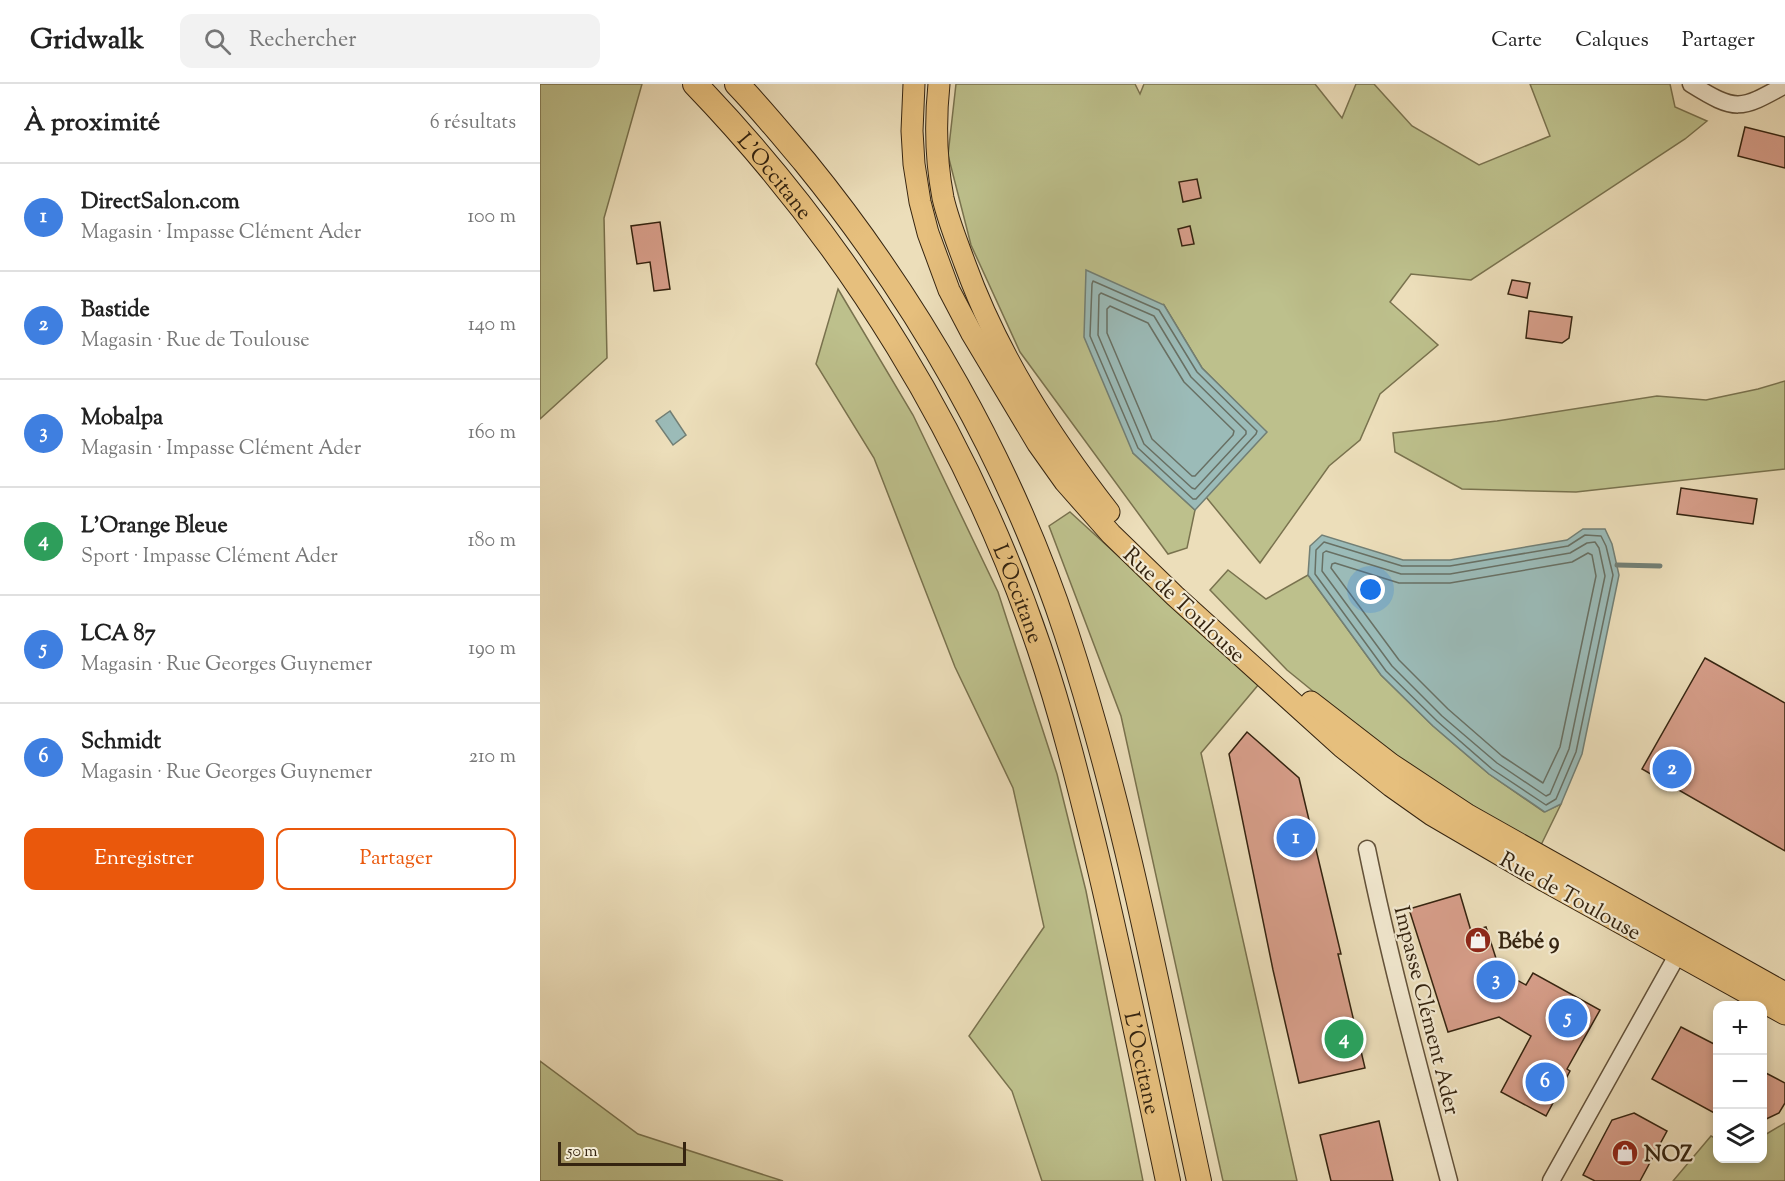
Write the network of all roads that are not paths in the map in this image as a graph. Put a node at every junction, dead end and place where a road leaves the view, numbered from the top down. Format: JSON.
{"nodes":[{"id":1,"x":695,"y":84,"type":"edge"},
{"id":2,"x":738,"y":84,"type":"edge"},
{"id":3,"x":939,"y":84,"type":"edge"},
{"id":4,"x":1690,"y":84,"type":"edge"},
{"id":5,"x":1785,"y":85,"type":"edge"},
{"id":6,"x":910,"y":86,"type":"edge"},
{"id":7,"x":937,"y":107,"type":"junction"},
{"id":8,"x":980,"y":328,"type":"junction"},
{"id":9,"x":1367,"y":849,"type":"dead end"},
{"id":10,"x":1682,"y":946,"type":"junction"},
{"id":11,"x":1785,"y":993,"type":"edge"},
{"id":12,"x":1785,"y":1014,"type":"edge"},
{"id":13,"x":1168,"y":1181,"type":"edge"},
{"id":14,"x":1198,"y":1181,"type":"edge"},
{"id":15,"x":1449,"y":1181,"type":"edge"},
{"id":16,"x":1551,"y":1181,"type":"edge"}],
"edges":[{"from":1,"to":13,"type":"highway","name":"L'Occitane"},
{"from":2,"to":14,"type":"highway","name":"L'Occitane"},
{"from":3,"to":7,"type":"main road","name":"Rue de Toulouse"},
{"from":4,"to":5,"type":"street"},
{"from":6,"to":7,"type":"main road"},
{"from":6,"to":8,"type":"main road","name":"Rue de Toulouse"},
{"from":7,"to":8,"type":"main road","name":"Rue de Toulouse"},
{"from":8,"to":10,"type":"main road","name":"Rue de Toulouse"},
{"from":9,"to":15,"type":"street","name":"Impasse Clément Ader"},
{"from":10,"to":11,"type":"main road","name":"Rue de Toulouse"},
{"from":10,"to":12,"type":"main road","name":"Rue de Toulouse"},
{"from":10,"to":16,"type":"street"}]}
